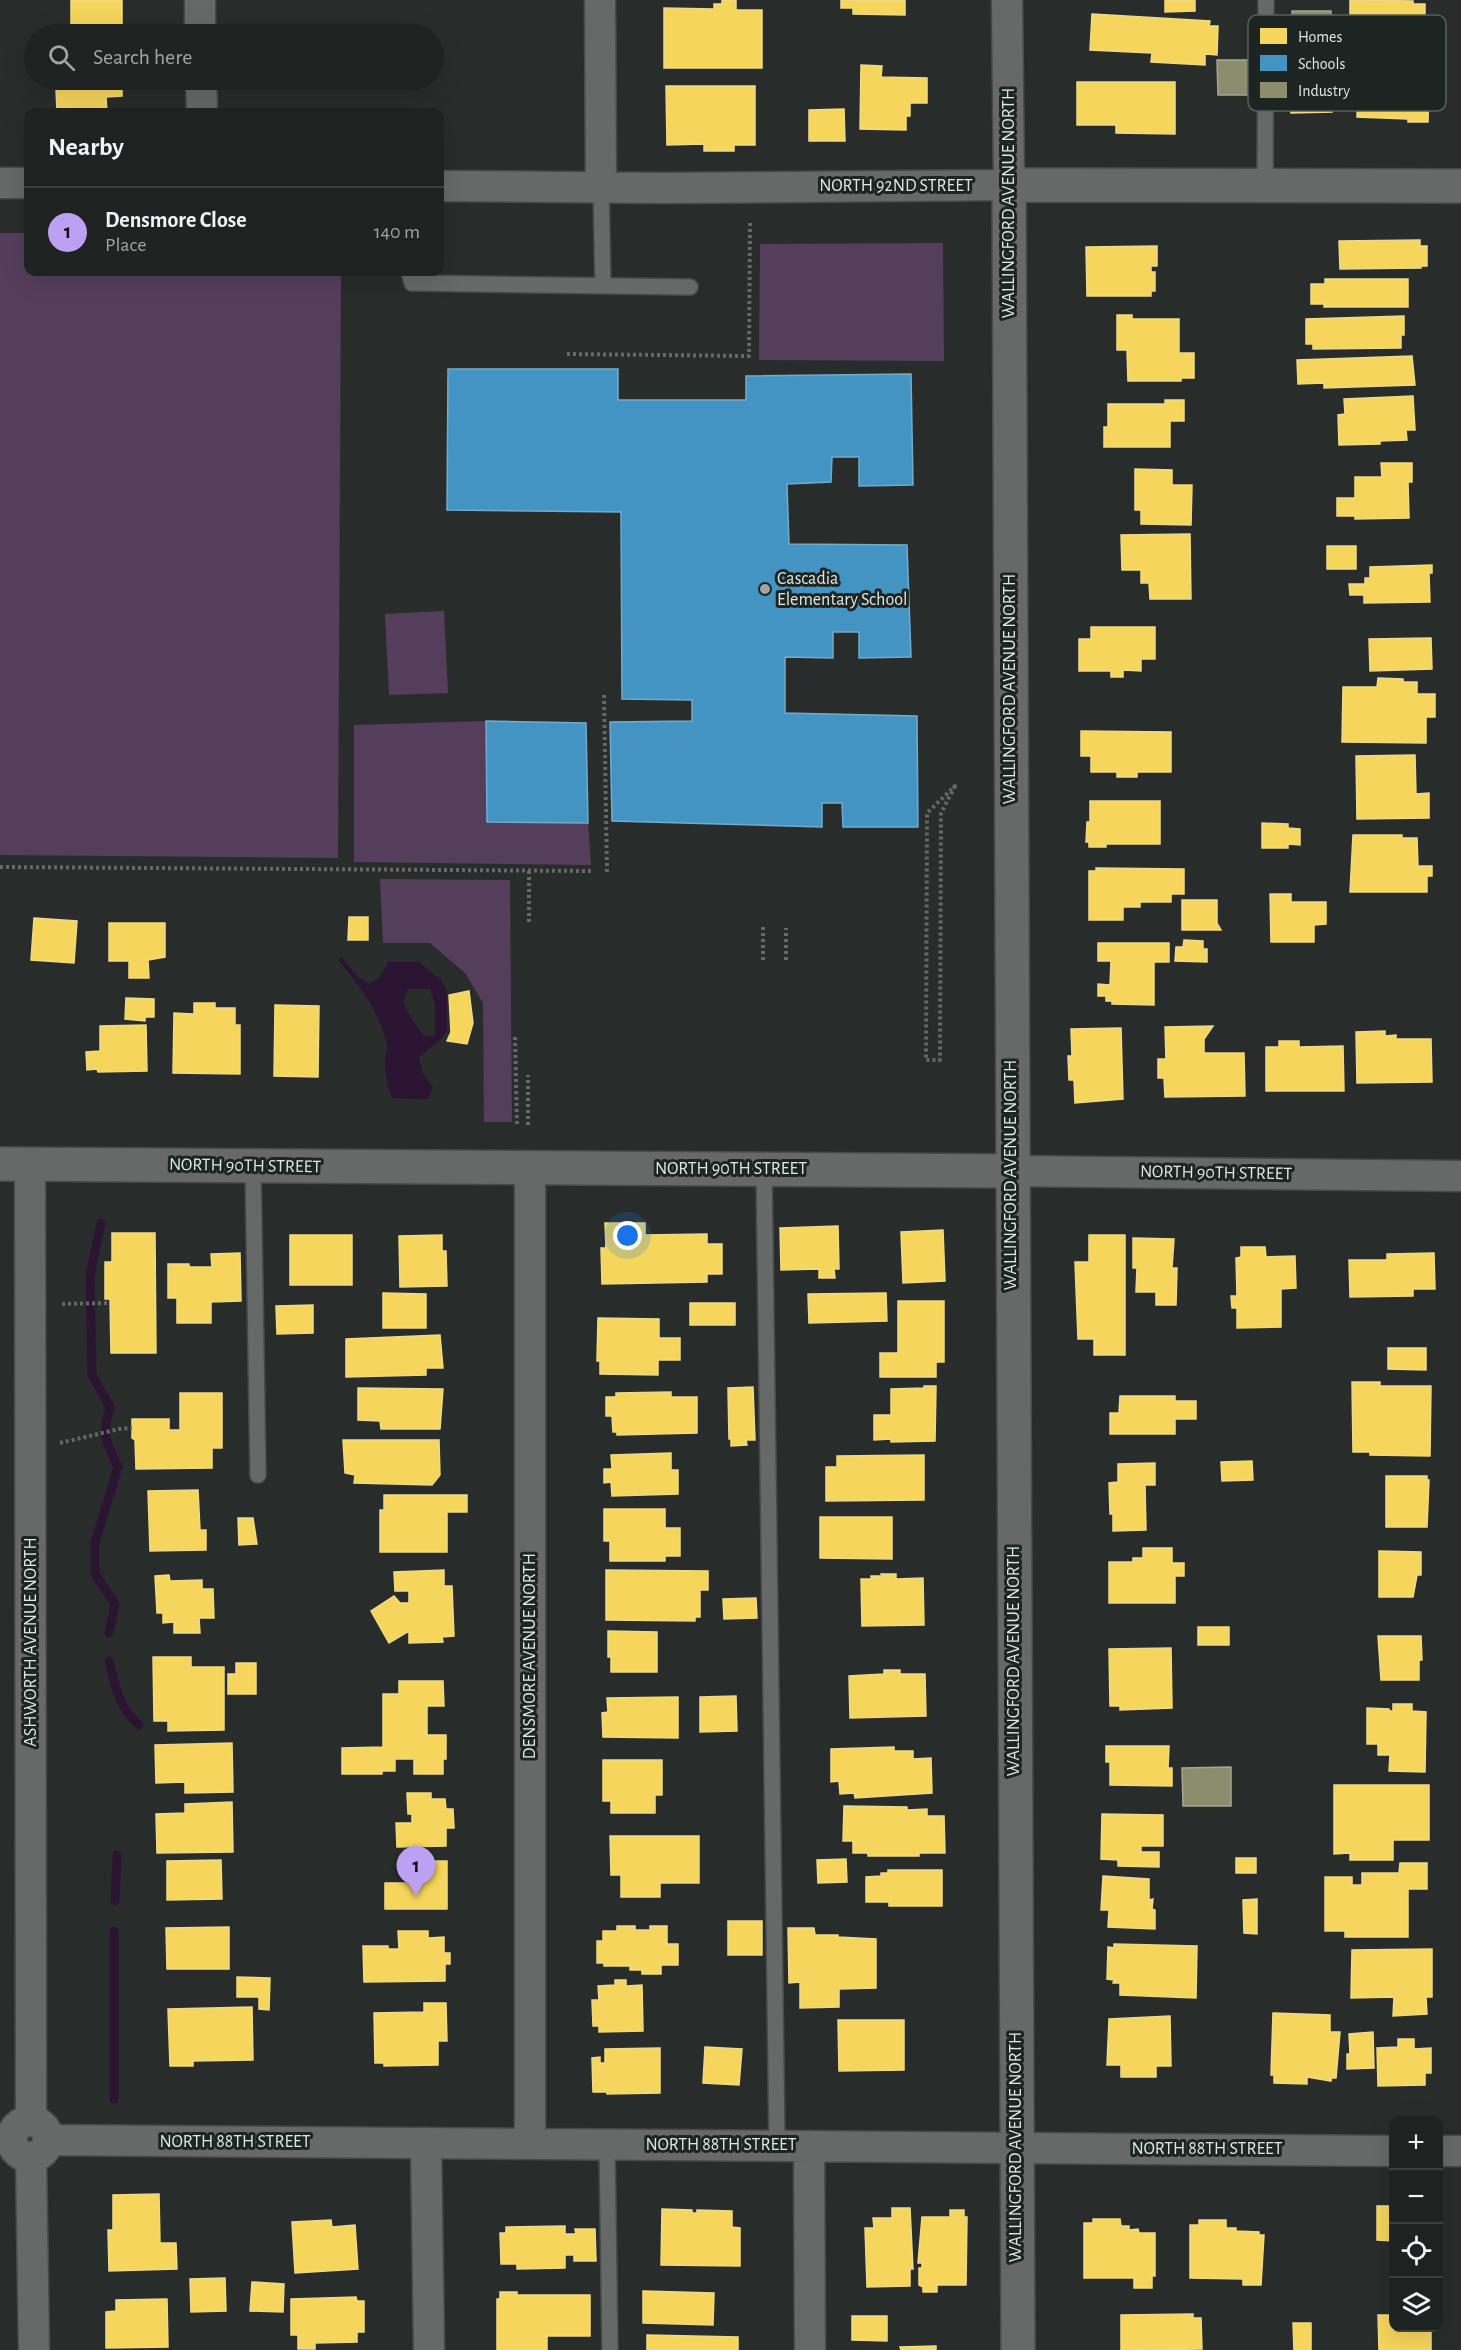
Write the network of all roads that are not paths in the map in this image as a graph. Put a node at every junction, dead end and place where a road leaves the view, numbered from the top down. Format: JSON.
{"nodes":[{"id":1,"x":200,"y":0,"type":"edge"},
{"id":2,"x":600,"y":0,"type":"edge"},
{"id":3,"x":1007,"y":0,"type":"edge"},
{"id":4,"x":1266,"y":0,"type":"edge"},
{"id":5,"x":1266,"y":15,"type":"edge"},
{"id":6,"x":200,"y":24,"type":"edge"},
{"id":7,"x":201,"y":90,"type":"edge"},
{"id":8,"x":202,"y":108,"type":"edge"},
{"id":9,"x":1265,"y":111,"type":"edge"},
{"id":10,"x":0,"y":183,"type":"edge"},
{"id":11,"x":24,"y":183,"type":"edge"},
{"id":12,"x":1009,"y":185,"type":"junction"},
{"id":13,"x":444,"y":186,"type":"edge"},
{"id":14,"x":1265,"y":186,"type":"junction"},
{"id":15,"x":1461,"y":186,"type":"edge"},
{"id":16,"x":601,"y":188,"type":"junction"},
{"id":17,"x":410,"y":276,"type":"edge"},
{"id":18,"x":603,"y":286,"type":"junction"},
{"id":19,"x":690,"y":287,"type":"dead end"},
{"id":20,"x":15,"y":1164,"type":"edge"},
{"id":21,"x":253,"y":1166,"type":"junction"},
{"id":22,"x":530,"y":1168,"type":"junction"},
{"id":23,"x":764,"y":1168,"type":"junction"},
{"id":24,"x":1011,"y":1171,"type":"junction"},
{"id":25,"x":1461,"y":1176,"type":"edge"},
{"id":26,"x":258,"y":1475,"type":"dead end"},
{"id":27,"x":25,"y":2140,"type":"edge"},
{"id":28,"x":426,"y":2143,"type":"junction"},
{"id":29,"x":530,"y":2144,"type":"junction"},
{"id":30,"x":607,"y":2144,"type":"junction"},
{"id":31,"x":777,"y":2146,"type":"junction"},
{"id":32,"x":809,"y":2146,"type":"junction"},
{"id":33,"x":1016,"y":2147,"type":"junction"},
{"id":34,"x":1389,"y":2151,"type":"edge"},
{"id":35,"x":1443,"y":2151,"type":"edge"},
{"id":36,"x":1461,"y":2151,"type":"edge"},
{"id":37,"x":34,"y":2350,"type":"edge"},
{"id":38,"x":429,"y":2350,"type":"edge"},
{"id":39,"x":610,"y":2350,"type":"edge"},
{"id":40,"x":810,"y":2350,"type":"edge"},
{"id":41,"x":1018,"y":2350,"type":"edge"}],
"edges":[{"from":1,"to":6,"type":"street"},
{"from":2,"to":16,"type":"street"},
{"from":3,"to":12,"type":"street","name":"WALLINGFORD AVENUE NORTH"},
{"from":4,"to":5,"type":"lane"},
{"from":7,"to":8,"type":"street"},
{"from":9,"to":14,"type":"lane"},
{"from":10,"to":11,"type":"street"},
{"from":12,"to":14,"type":"street","name":"NORTH 92ND STREET"},
{"from":12,"to":16,"type":"street","name":"NORTH 92ND STREET"},
{"from":12,"to":24,"type":"street","name":"WALLINGFORD AVENUE NORTH"},
{"from":13,"to":16,"type":"street","name":"NORTH 92ND STREET"},
{"from":14,"to":15,"type":"street","name":"NORTH 92ND STREET"},
{"from":16,"to":18,"type":"lane"},
{"from":17,"to":18,"type":"lane"},
{"from":18,"to":19,"type":"lane"},
{"from":20,"to":21,"type":"street","name":"NORTH 90TH STREET"},
{"from":20,"to":27,"type":"street","name":"ASHWORTH AVENUE NORTH"},
{"from":21,"to":22,"type":"street","name":"NORTH 90TH STREET"},
{"from":21,"to":26,"type":"lane"},
{"from":22,"to":23,"type":"street","name":"NORTH 90TH STREET"},
{"from":22,"to":29,"type":"street","name":"DENSMORE AVENUE NORTH"},
{"from":23,"to":24,"type":"street","name":"NORTH 90TH STREET"},
{"from":23,"to":31,"type":"lane"},
{"from":24,"to":25,"type":"street","name":"NORTH 90TH STREET"},
{"from":24,"to":33,"type":"street","name":"WALLINGFORD AVENUE NORTH"},
{"from":27,"to":28,"type":"street","name":"NORTH 88TH STREET"},
{"from":27,"to":37,"type":"street","name":"ASHWORTH AVENUE NORTH"},
{"from":28,"to":29,"type":"street","name":"NORTH 88TH STREET"},
{"from":28,"to":38,"type":"street"},
{"from":29,"to":30,"type":"street","name":"NORTH 88TH STREET"},
{"from":30,"to":31,"type":"street","name":"NORTH 88TH STREET"},
{"from":30,"to":39,"type":"lane"},
{"from":31,"to":32,"type":"street","name":"NORTH 88TH STREET"},
{"from":32,"to":33,"type":"street","name":"NORTH 88TH STREET"},
{"from":32,"to":40,"type":"street"},
{"from":33,"to":34,"type":"street","name":"NORTH 88TH STREET"},
{"from":33,"to":41,"type":"street","name":"WALLINGFORD AVENUE NORTH"},
{"from":35,"to":36,"type":"street"}]}
